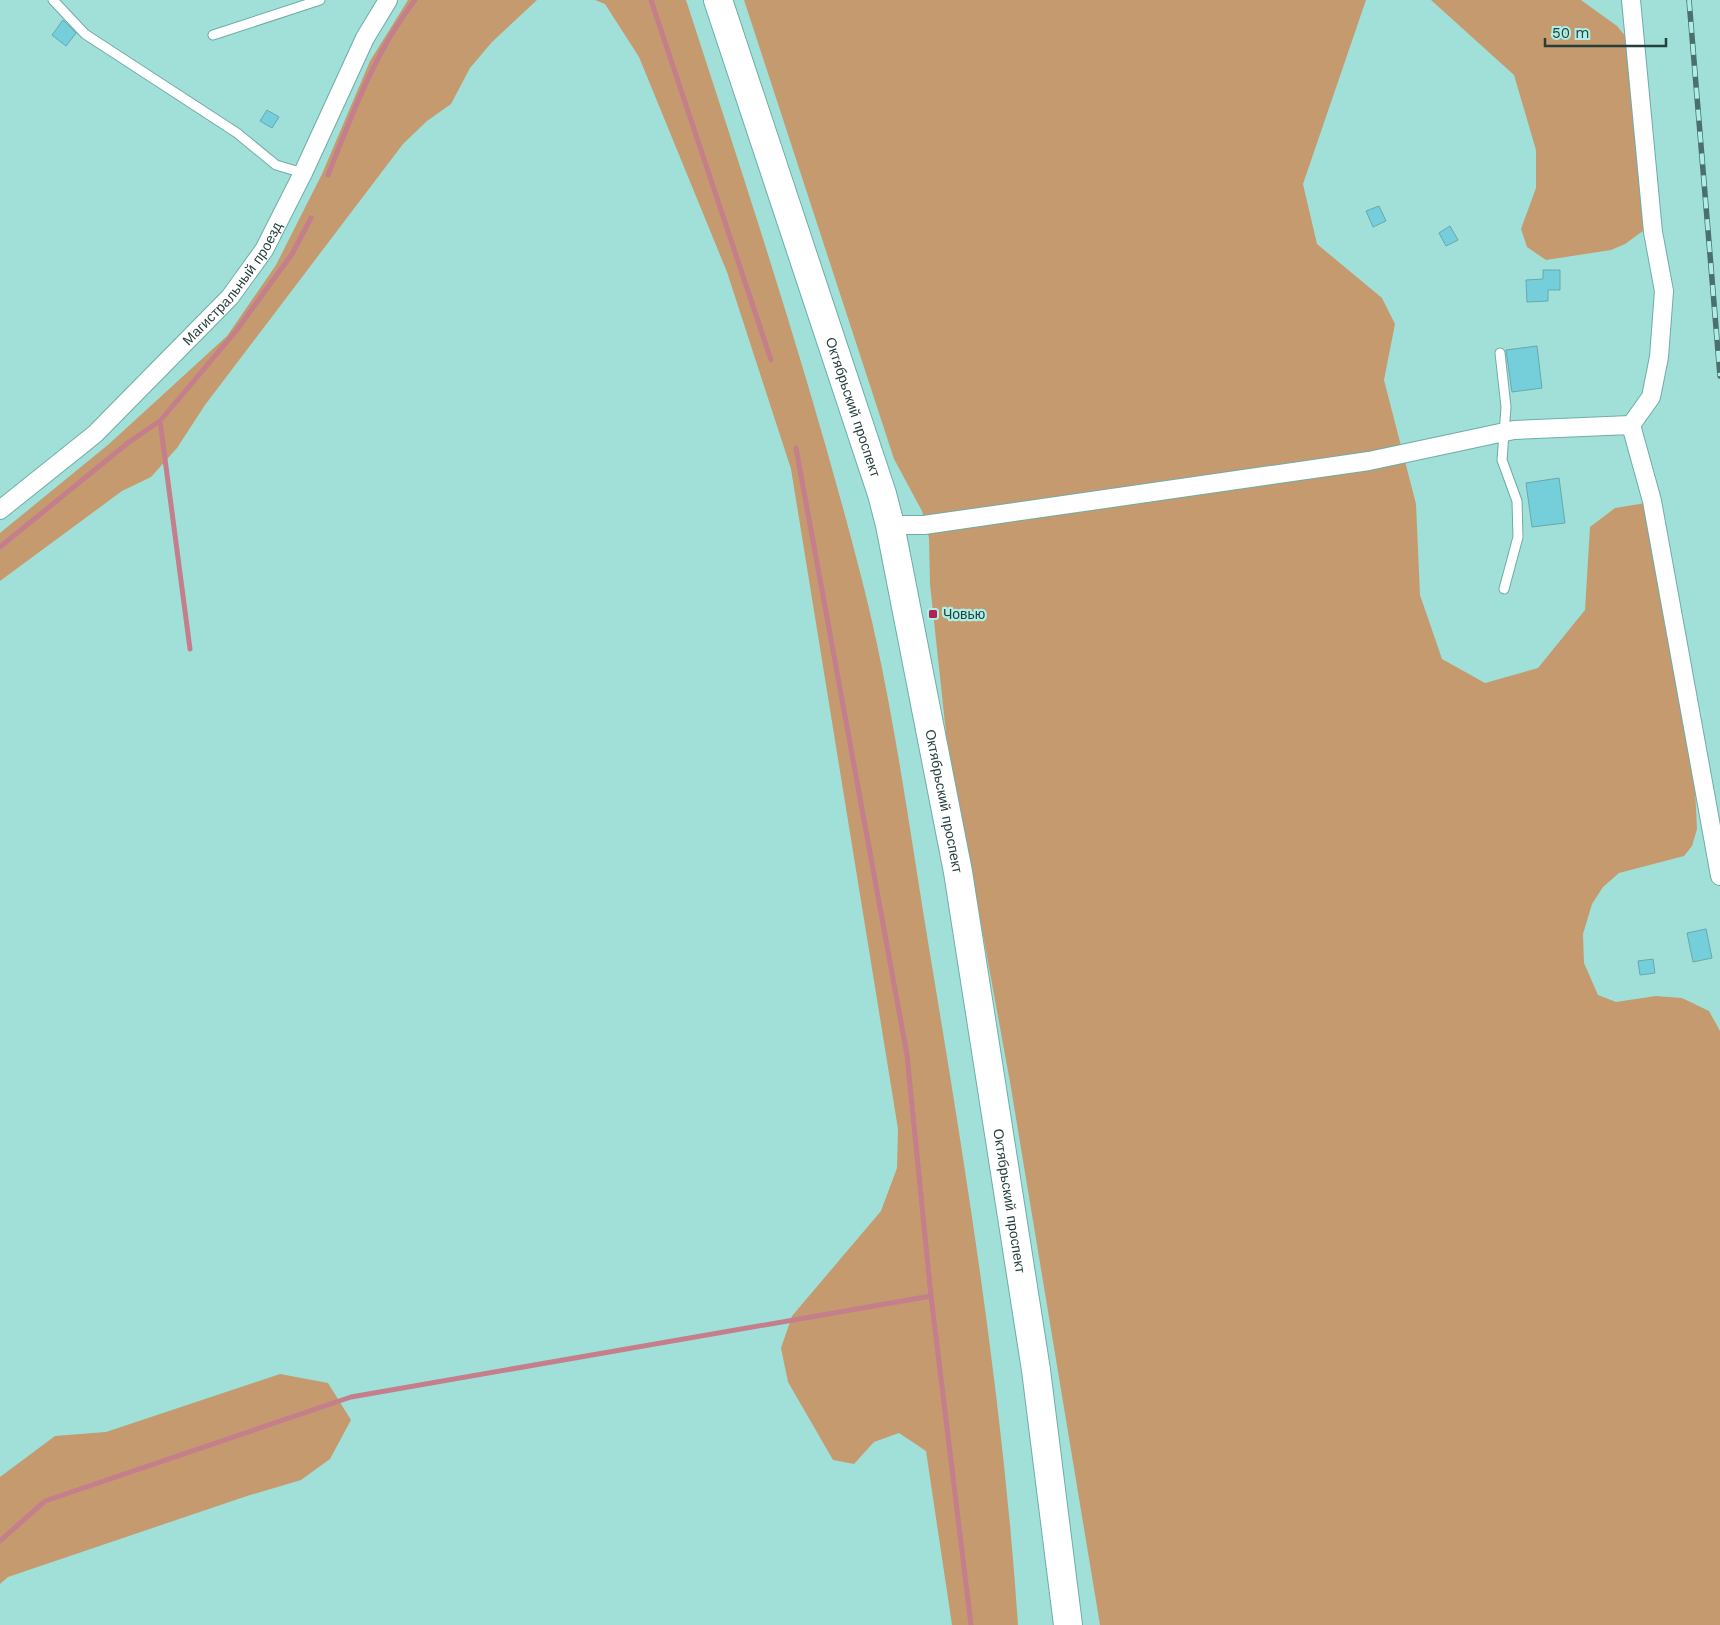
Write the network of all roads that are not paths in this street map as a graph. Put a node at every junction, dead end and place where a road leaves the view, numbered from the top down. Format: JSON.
{"nodes":[{"id":1,"x":53,"y":0,"type":"edge"},
{"id":2,"x":320,"y":0,"type":"edge"},
{"id":3,"x":388,"y":0,"type":"edge"},
{"id":4,"x":718,"y":0,"type":"edge"},
{"id":5,"x":1631,"y":0,"type":"edge"},
{"id":6,"x":214,"y":35,"type":"dead end"},
{"id":7,"x":303,"y":173,"type":"junction"},
{"id":8,"x":1500,"y":353,"type":"dead end"},
{"id":9,"x":1631,"y":425,"type":"junction"},
{"id":10,"x":1506,"y":432,"type":"junction"},
{"id":11,"x":0,"y":510,"type":"edge"},
{"id":12,"x":890,"y":525,"type":"junction"},
{"id":13,"x":1504,"y":589,"type":"dead end"},
{"id":14,"x":1720,"y":876,"type":"edge"},
{"id":15,"x":1068,"y":1625,"type":"edge"}],
"edges":[{"from":1,"to":7,"type":"lane"},
{"from":2,"to":6,"type":"lane"},
{"from":3,"to":7,"type":"street","name":"Магистральный проезд"},
{"from":4,"to":12,"type":"main road","name":"Октябрьский проспект"},
{"from":5,"to":9,"type":"street"},
{"from":7,"to":11,"type":"street","name":"Магистральный проезд"},
{"from":8,"to":10,"type":"lane"},
{"from":9,"to":10,"type":"street"},
{"from":9,"to":14,"type":"street"},
{"from":10,"to":12,"type":"street"},
{"from":10,"to":13,"type":"lane"},
{"from":12,"to":15,"type":"main road","name":"Октябрьский проспект"}]}
